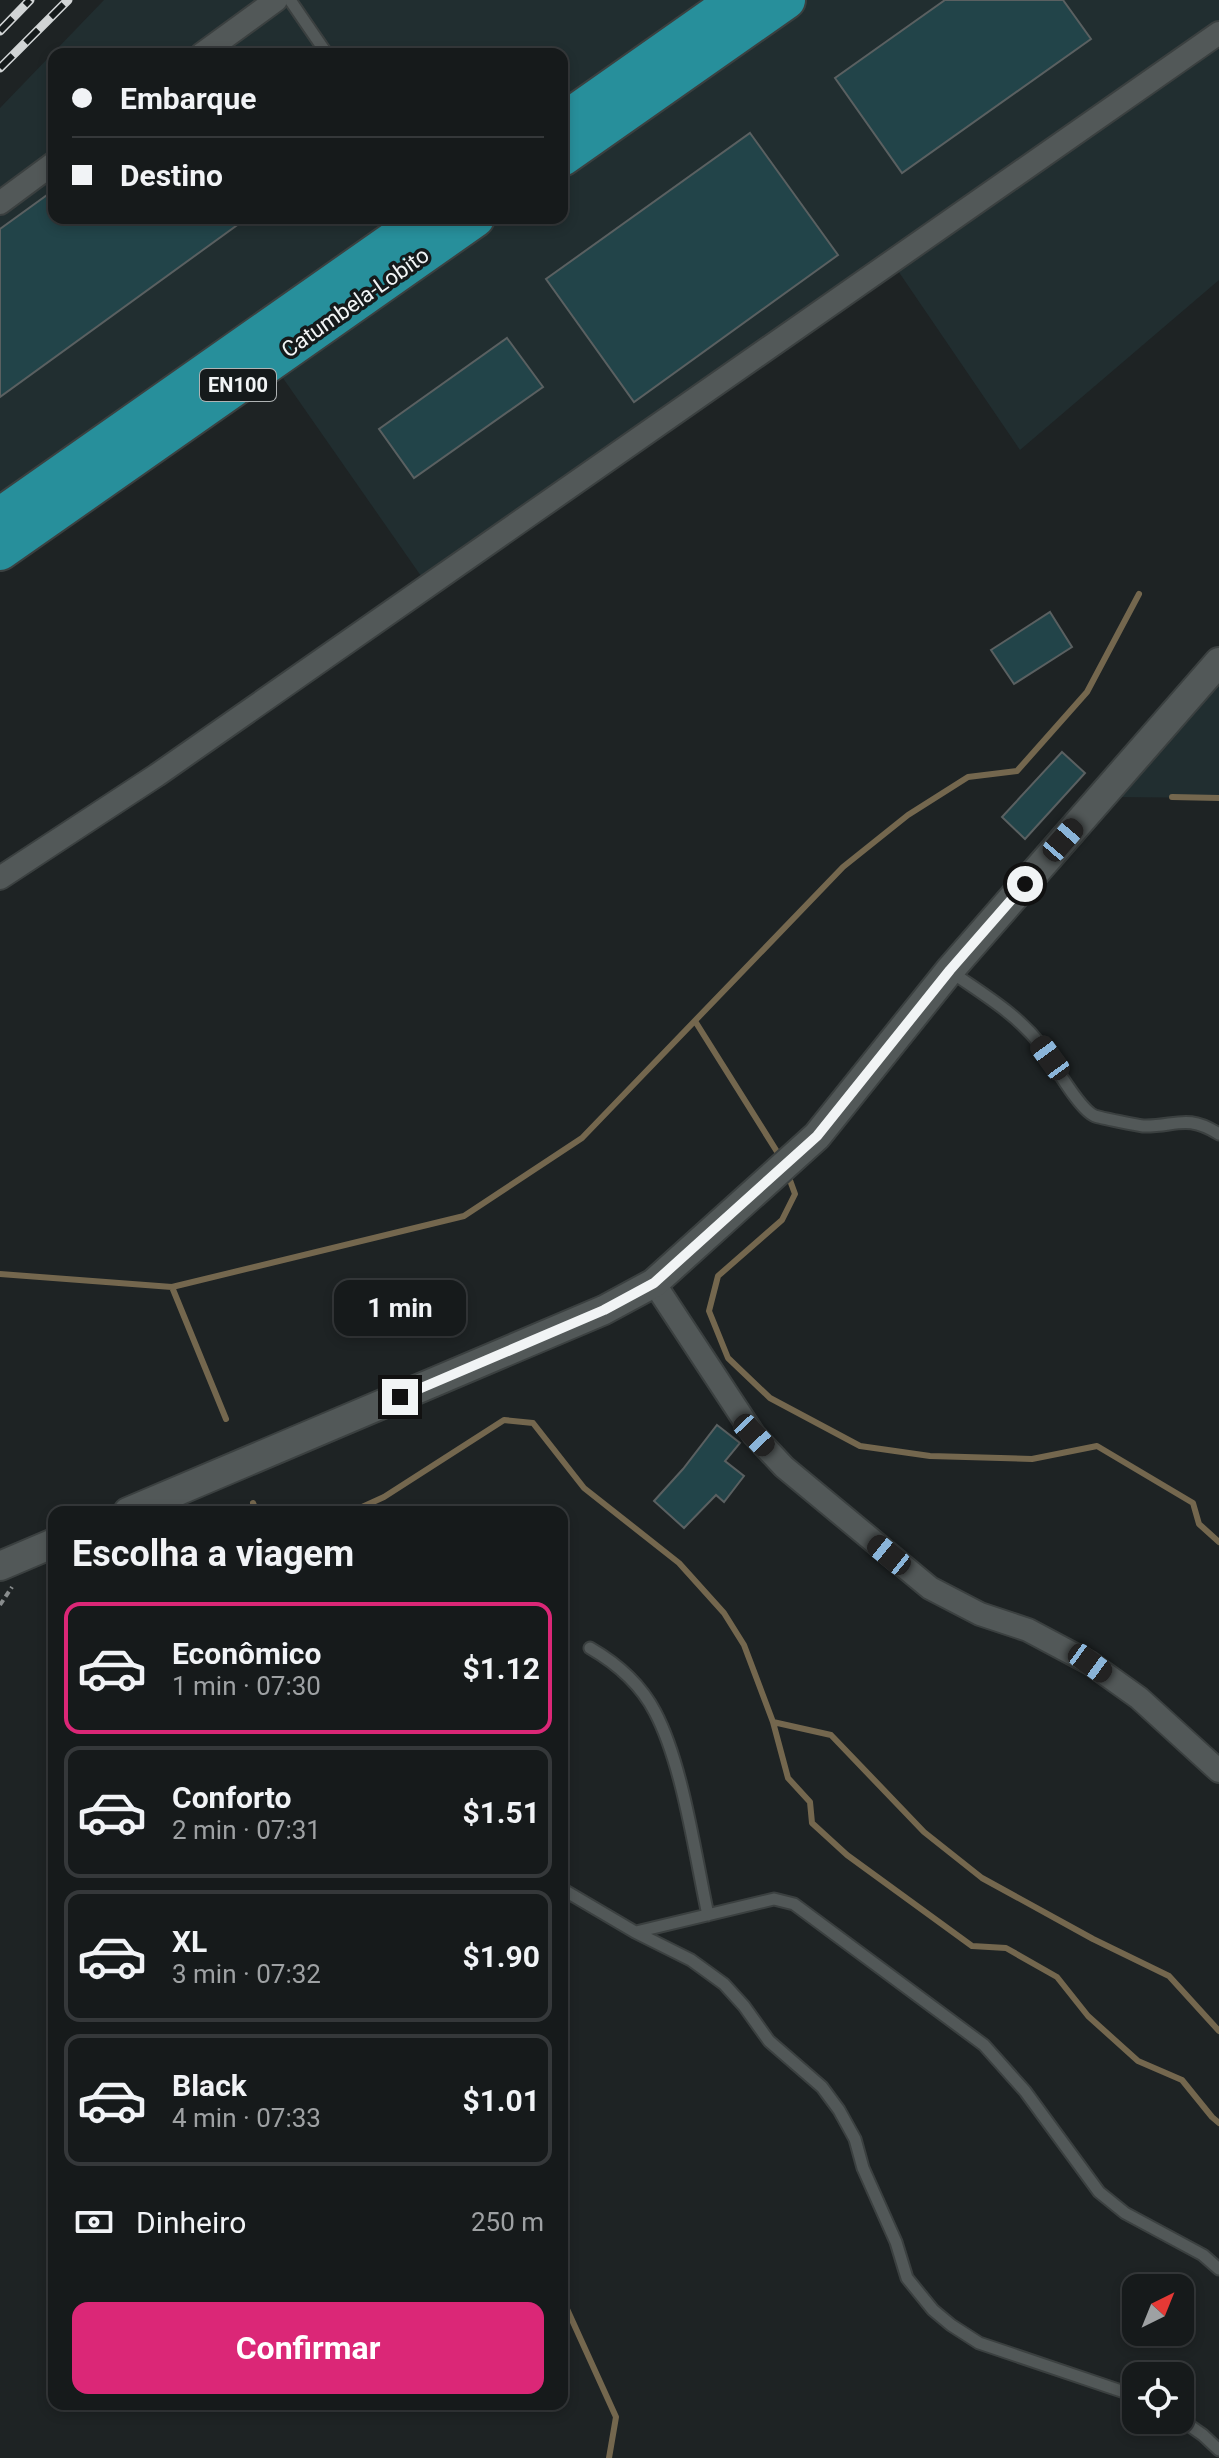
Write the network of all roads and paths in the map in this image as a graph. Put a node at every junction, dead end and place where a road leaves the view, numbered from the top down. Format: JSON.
{"nodes":[{"id":1,"x":276,"y":0,"type":"edge"},
{"id":2,"x":290,"y":0,"type":"edge"},
{"id":3,"x":737,"y":0,"type":"edge"},
{"id":4,"x":786,"y":0,"type":"edge"},
{"id":5,"x":1219,"y":33,"type":"edge"},
{"id":6,"x":210,"y":48,"type":"edge"},
{"id":7,"x":323,"y":48,"type":"edge"},
{"id":8,"x":568,"y":119,"type":"edge"},
{"id":9,"x":568,"y":153,"type":"edge"},
{"id":10,"x":48,"y":167,"type":"edge"},
{"id":11,"x":0,"y":203,"type":"edge"},
{"id":12,"x":417,"y":224,"type":"edge"},
{"id":13,"x":466,"y":224,"type":"edge"},
{"id":14,"x":0,"y":517,"type":"edge"},
{"id":15,"x":0,"y":551,"type":"edge"},
{"id":16,"x":1219,"y":662,"type":"edge"},
{"id":17,"x":0,"y":878,"type":"edge"},
{"id":18,"x":950,"y":970,"type":"junction"},
{"id":19,"x":1219,"y":1134,"type":"edge"},
{"id":20,"x":654,"y":1283,"type":"junction"},
{"id":21,"x":142,"y":1506,"type":"edge"},
{"id":22,"x":48,"y":1546,"type":"edge"},
{"id":23,"x":0,"y":1566,"type":"edge"},
{"id":24,"x":590,"y":1648,"type":"dead end"},
{"id":25,"x":1219,"y":1771,"type":"edge"},
{"id":26,"x":568,"y":1893,"type":"edge"},
{"id":27,"x":708,"y":1915,"type":"junction"},
{"id":28,"x":635,"y":1932,"type":"junction"},
{"id":29,"x":1219,"y":2269,"type":"edge"},
{"id":30,"x":1122,"y":2391,"type":"edge"},
{"id":31,"x":1194,"y":2429,"type":"edge"},
{"id":32,"x":1219,"y":2450,"type":"edge"}],
"edges":[{"from":1,"to":6,"type":"street"},
{"from":2,"to":7,"type":"lane"},
{"from":3,"to":8,"type":"highway"},
{"from":4,"to":9,"type":"highway"},
{"from":5,"to":17,"type":"street"},
{"from":10,"to":11,"type":"street"},
{"from":12,"to":14,"type":"highway","name":"Catumbela-Lobito","number":"EN100"},
{"from":13,"to":15,"type":"highway","name":"Catumbela-Lobito","number":"EN100"},
{"from":16,"to":18,"type":"street"},
{"from":18,"to":19,"type":"lane"},
{"from":18,"to":20,"type":"street"},
{"from":20,"to":21,"type":"street"},
{"from":20,"to":25,"type":"street"},
{"from":22,"to":23,"type":"street"},
{"from":24,"to":27,"type":"lane"},
{"from":26,"to":28,"type":"lane"},
{"from":27,"to":28,"type":"lane"},
{"from":27,"to":29,"type":"lane"},
{"from":28,"to":30,"type":"lane"},
{"from":31,"to":32,"type":"lane"}]}
